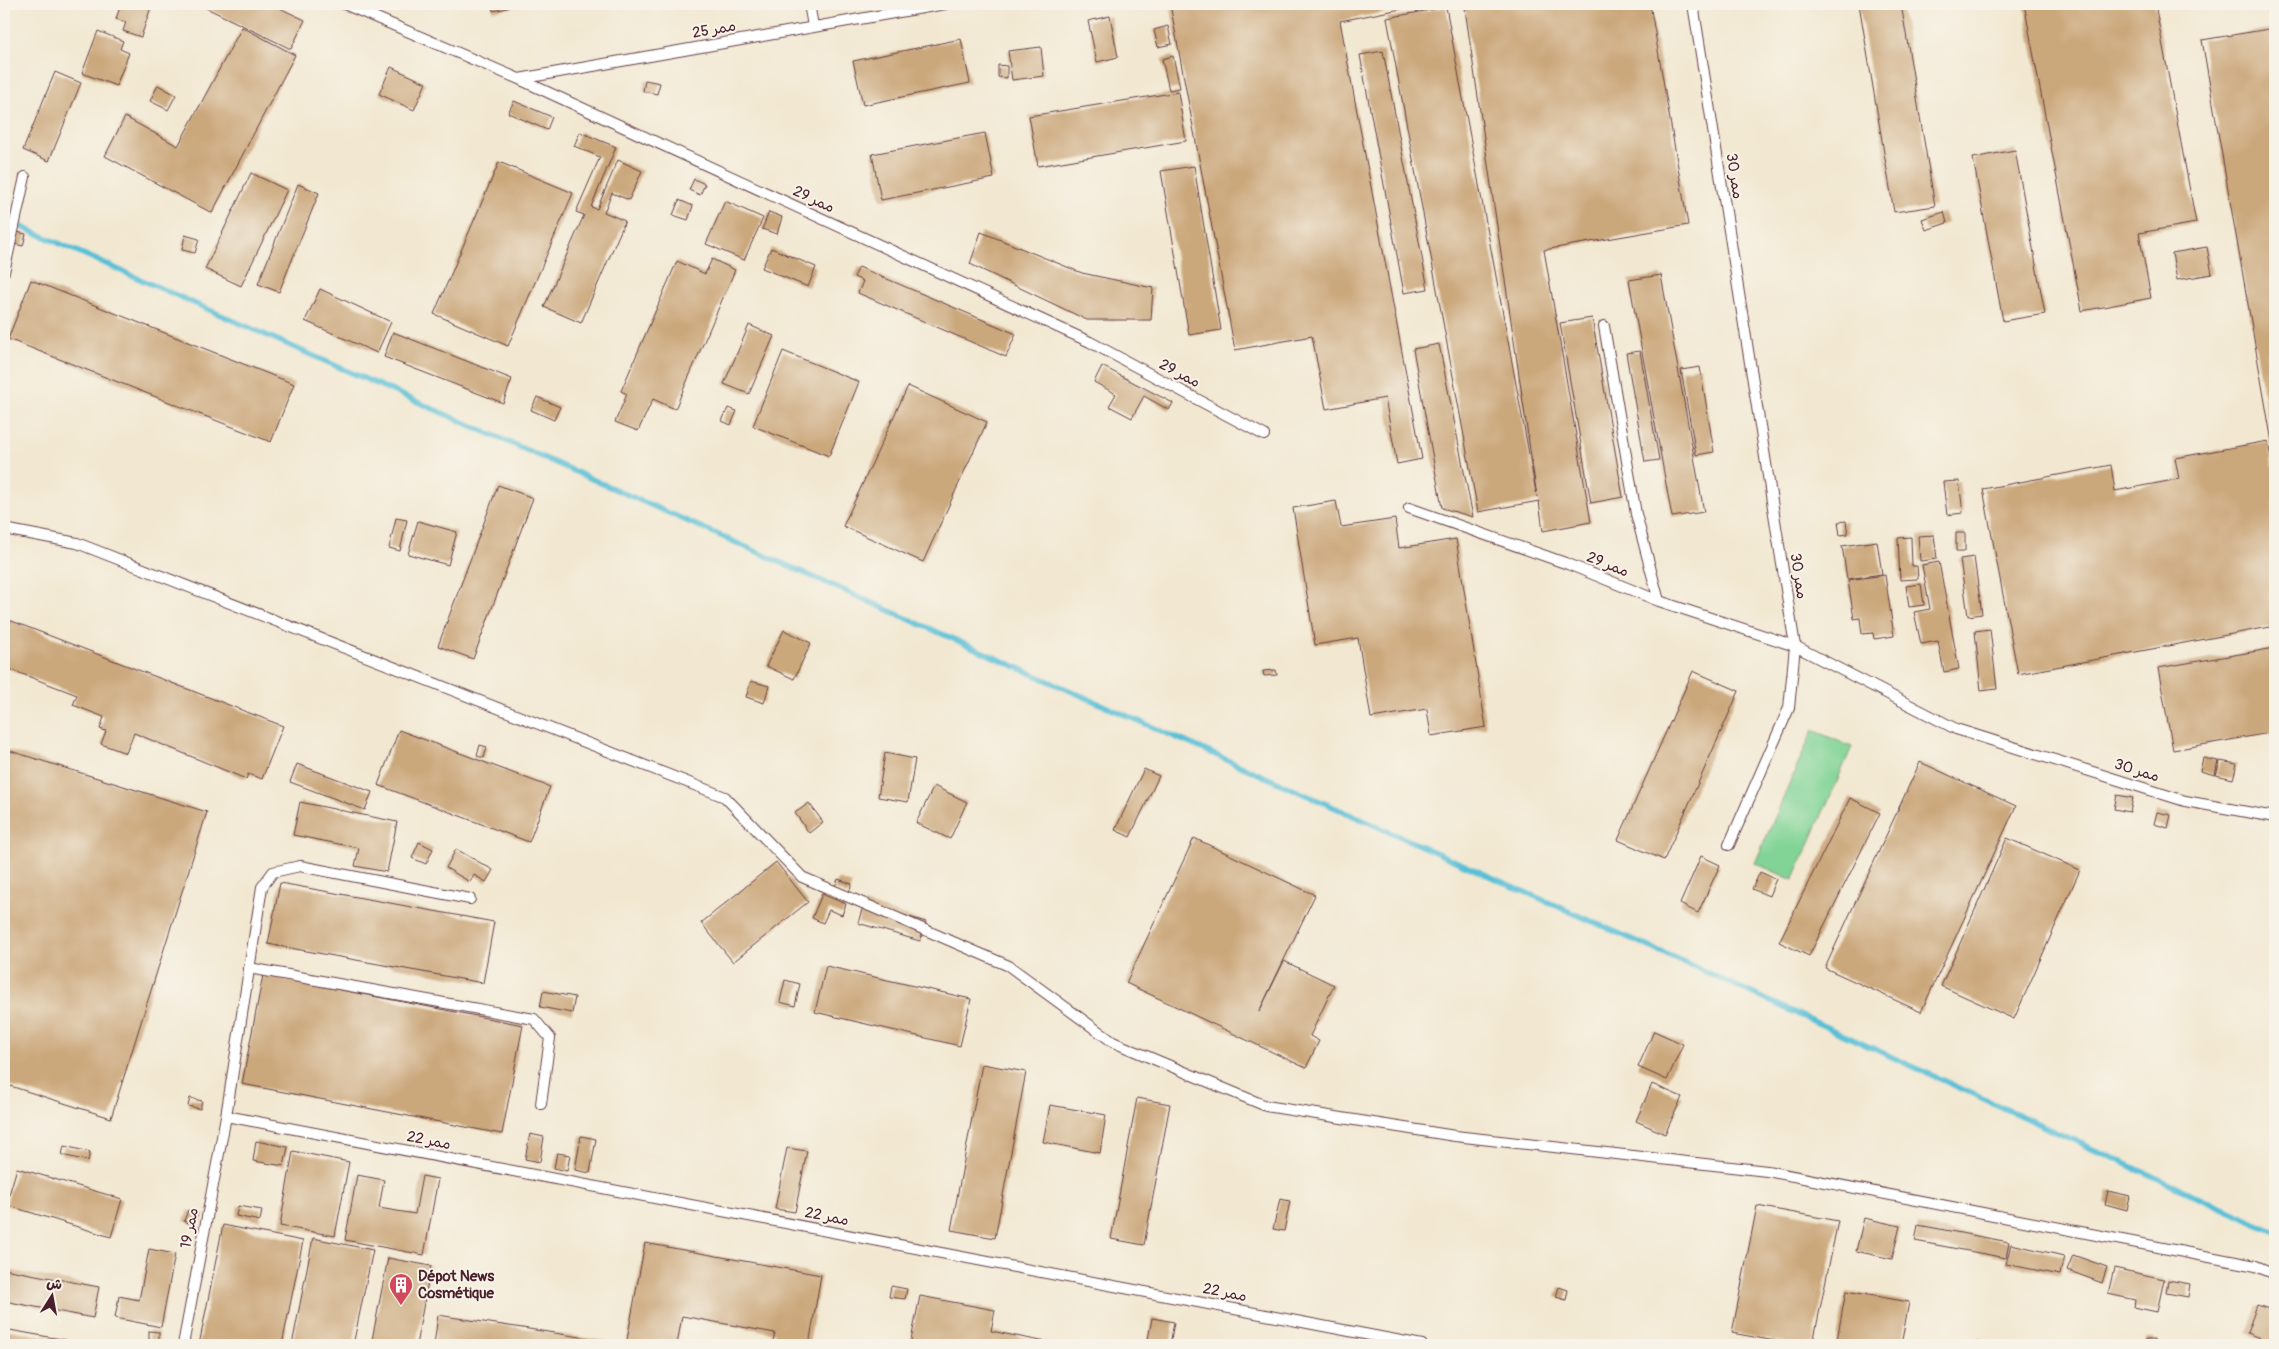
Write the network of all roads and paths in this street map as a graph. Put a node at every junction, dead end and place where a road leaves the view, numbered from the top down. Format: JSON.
{"nodes":[{"id":1,"x":344,"y":4,"type":"edge"},
{"id":2,"x":809,"y":4,"type":"edge"},
{"id":3,"x":945,"y":4,"type":"edge"},
{"id":4,"x":1693,"y":4,"type":"edge"},
{"id":5,"x":812,"y":26,"type":"junction"},
{"id":6,"x":518,"y":79,"type":"junction"},
{"id":7,"x":25,"y":176,"type":"dead end"},
{"id":8,"x":5,"y":267,"type":"edge"},
{"id":9,"x":1604,"y":326,"type":"dead end"},
{"id":10,"x":1264,"y":436,"type":"dead end"},
{"id":11,"x":1409,"y":508,"type":"dead end"},
{"id":12,"x":4,"y":529,"type":"edge"},
{"id":13,"x":1659,"y":601,"type":"junction"},
{"id":14,"x":1795,"y":646,"type":"junction"},
{"id":15,"x":2275,"y":817,"type":"edge"},
{"id":16,"x":1729,"y":845,"type":"dead end"},
{"id":17,"x":470,"y":899,"type":"dead end"},
{"id":18,"x":249,"y":968,"type":"junction"},
{"id":19,"x":541,"y":1104,"type":"dead end"},
{"id":20,"x":226,"y":1116,"type":"junction"},
{"id":21,"x":2275,"y":1274,"type":"edge"},
{"id":22,"x":183,"y":1345,"type":"edge"},
{"id":23,"x":1422,"y":1345,"type":"edge"}],
"edges":[{"from":1,"to":6,"type":"lane","name":"ممر 29"},
{"from":2,"to":5,"type":"lane"},
{"from":3,"to":5,"type":"lane","name":"ممر 25"},
{"from":4,"to":14,"type":"lane","name":"ممر 30"},
{"from":5,"to":6,"type":"lane","name":"ممر 25"},
{"from":6,"to":10,"type":"lane","name":"ممر 29"},
{"from":7,"to":8,"type":"lane"},
{"from":9,"to":13,"type":"lane"},
{"from":11,"to":13,"type":"lane","name":"ممر 29"},
{"from":12,"to":21,"type":"lane"},
{"from":13,"to":14,"type":"lane","name":"ممر 29"},
{"from":14,"to":15,"type":"lane","name":"ممر 30"},
{"from":14,"to":16,"type":"lane"},
{"from":17,"to":18,"type":"lane","name":"ممر 19"},
{"from":18,"to":19,"type":"lane"},
{"from":18,"to":20,"type":"lane","name":"ممر 19"},
{"from":20,"to":22,"type":"lane","name":"ممر 19"},
{"from":20,"to":23,"type":"lane","name":"ممر 22"}]}
